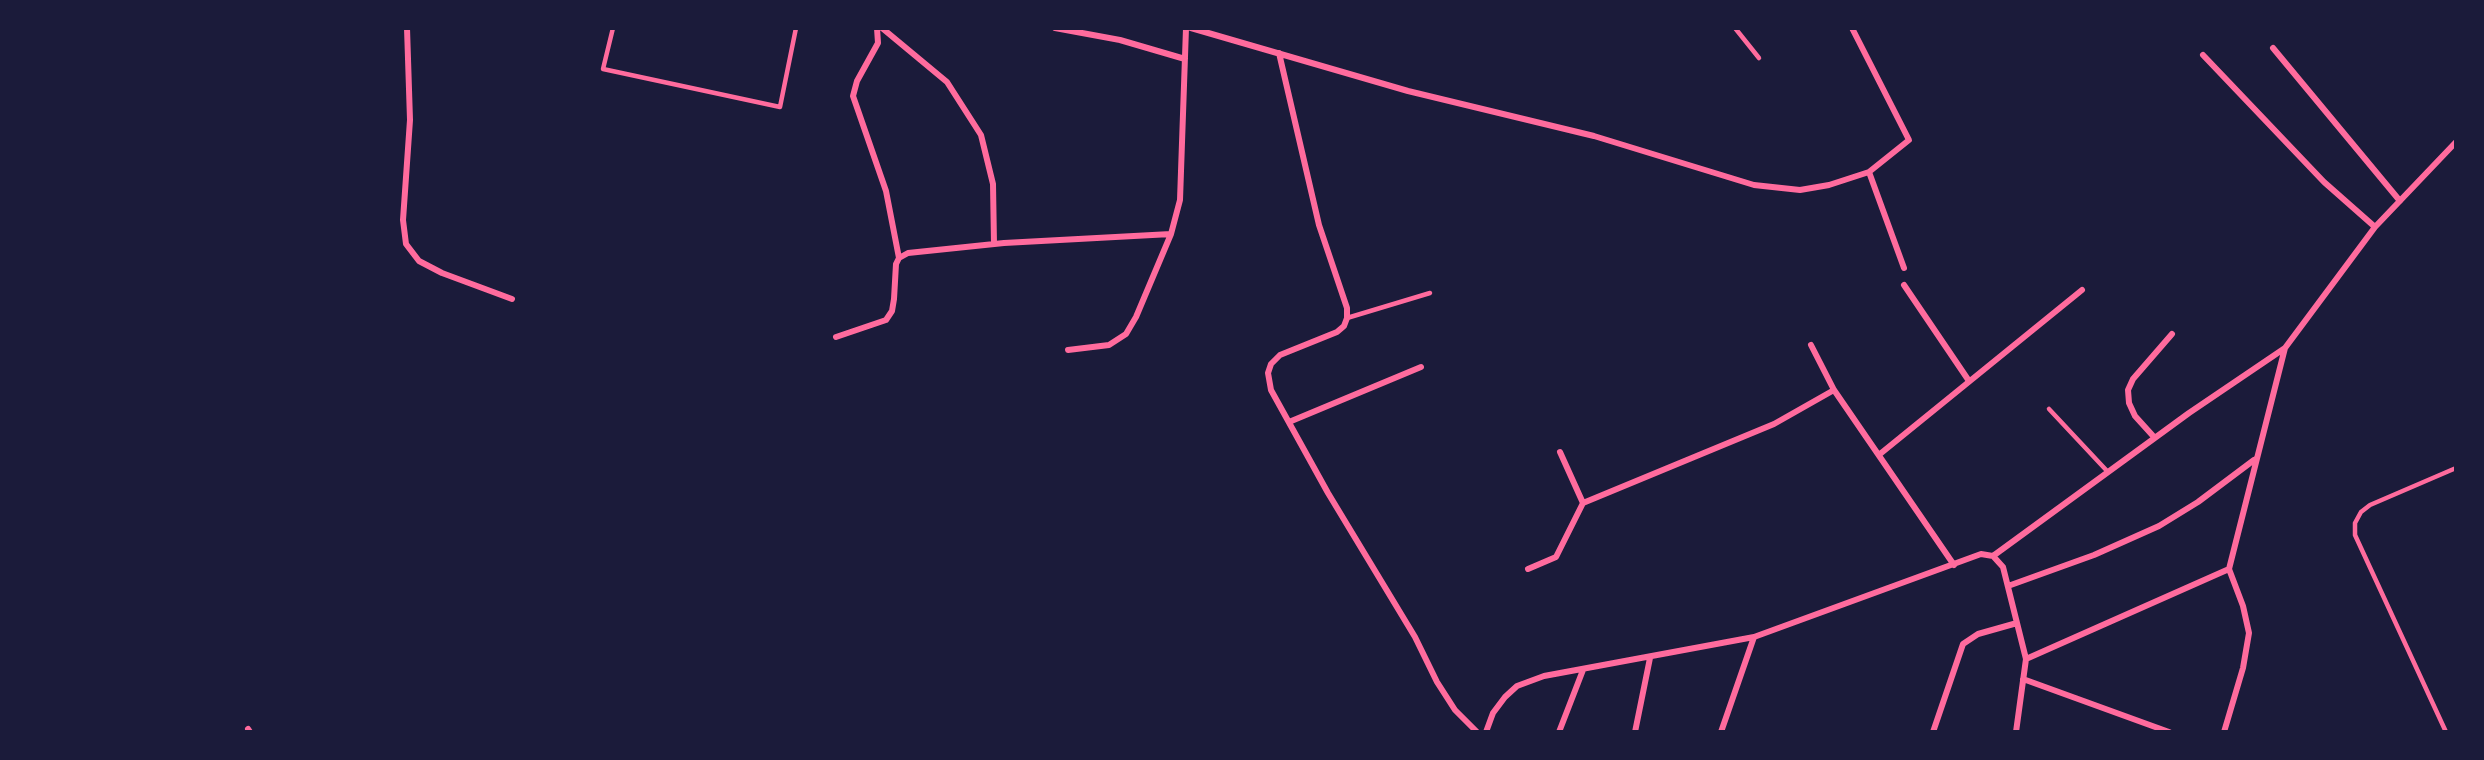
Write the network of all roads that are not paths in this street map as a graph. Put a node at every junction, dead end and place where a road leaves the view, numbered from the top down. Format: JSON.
{"nodes":[{"id":1,"x":407,"y":28,"type":"edge"},
{"id":2,"x":613,"y":28,"type":"edge"},
{"id":3,"x":796,"y":28,"type":"edge"},
{"id":4,"x":877,"y":28,"type":"edge"},
{"id":5,"x":882,"y":28,"type":"edge"},
{"id":6,"x":1055,"y":28,"type":"edge"},
{"id":7,"x":1186,"y":28,"type":"edge"},
{"id":8,"x":1191,"y":28,"type":"edge"},
{"id":9,"x":1735,"y":28,"type":"edge"},
{"id":10,"x":1852,"y":28,"type":"edge"},
{"id":11,"x":2273,"y":48,"type":"dead end"},
{"id":12,"x":1279,"y":53,"type":"junction"},
{"id":13,"x":2203,"y":55,"type":"dead end"},
{"id":14,"x":1759,"y":58,"type":"dead end"},
{"id":15,"x":1185,"y":59,"type":"junction"},
{"id":16,"x":2456,"y":142,"type":"edge"},
{"id":17,"x":1869,"y":172,"type":"junction"},
{"id":18,"x":2400,"y":201,"type":"junction"},
{"id":19,"x":2375,"y":227,"type":"junction"},
{"id":20,"x":1171,"y":234,"type":"junction"},
{"id":21,"x":994,"y":244,"type":"junction"},
{"id":22,"x":899,"y":258,"type":"junction"},
{"id":23,"x":1904,"y":268,"type":"dead end"},
{"id":24,"x":1904,"y":285,"type":"dead end"},
{"id":25,"x":2082,"y":290,"type":"dead end"},
{"id":26,"x":1430,"y":293,"type":"dead end"},
{"id":27,"x":512,"y":299,"type":"dead end"},
{"id":28,"x":1347,"y":318,"type":"junction"},
{"id":29,"x":2172,"y":333,"type":"dead end"},
{"id":30,"x":836,"y":337,"type":"dead end"},
{"id":31,"x":1811,"y":345,"type":"dead end"},
{"id":32,"x":2284,"y":348,"type":"junction"},
{"id":33,"x":1068,"y":350,"type":"dead end"},
{"id":34,"x":1421,"y":367,"type":"dead end"},
{"id":35,"x":1969,"y":381,"type":"junction"},
{"id":36,"x":1834,"y":390,"type":"junction"},
{"id":37,"x":2049,"y":409,"type":"dead end"},
{"id":38,"x":1289,"y":422,"type":"junction"},
{"id":39,"x":2154,"y":437,"type":"junction"},
{"id":40,"x":1560,"y":452,"type":"dead end"},
{"id":41,"x":1880,"y":453,"type":"junction"},
{"id":42,"x":2255,"y":460,"type":"junction"},
{"id":43,"x":2456,"y":468,"type":"edge"},
{"id":44,"x":2108,"y":471,"type":"junction"},
{"id":45,"x":1583,"y":503,"type":"junction"},
{"id":46,"x":1993,"y":556,"type":"junction"},
{"id":47,"x":1954,"y":565,"type":"junction"},
{"id":48,"x":1528,"y":569,"type":"dead end"},
{"id":49,"x":2229,"y":569,"type":"junction"},
{"id":50,"x":2008,"y":586,"type":"junction"},
{"id":51,"x":2017,"y":623,"type":"junction"},
{"id":52,"x":1754,"y":637,"type":"junction"},
{"id":53,"x":1650,"y":658,"type":"junction"},
{"id":54,"x":2026,"y":659,"type":"junction"},
{"id":55,"x":1583,"y":670,"type":"junction"},
{"id":56,"x":2023,"y":679,"type":"junction"},
{"id":57,"x":1477,"y":732,"type":"edge"},
{"id":58,"x":1486,"y":732,"type":"edge"},
{"id":59,"x":1559,"y":732,"type":"edge"},
{"id":60,"x":1635,"y":732,"type":"edge"},
{"id":61,"x":1721,"y":732,"type":"edge"},
{"id":62,"x":1933,"y":732,"type":"edge"},
{"id":63,"x":2016,"y":732,"type":"edge"},
{"id":64,"x":2169,"y":732,"type":"edge"},
{"id":65,"x":2224,"y":732,"type":"edge"},
{"id":66,"x":2446,"y":732,"type":"edge"}],
"edges":[{"from":1,"to":27,"type":"street"},
{"from":2,"to":3,"type":"lane"},
{"from":4,"to":22,"type":"street"},
{"from":5,"to":21,"type":"street"},
{"from":6,"to":15,"type":"street"},
{"from":7,"to":15,"type":"street"},
{"from":8,"to":12,"type":"street"},
{"from":9,"to":14,"type":"lane"},
{"from":10,"to":17,"type":"street"},
{"from":11,"to":18,"type":"street"},
{"from":12,"to":17,"type":"street"},
{"from":12,"to":28,"type":"street"},
{"from":13,"to":19,"type":"street"},
{"from":15,"to":20,"type":"street"},
{"from":16,"to":18,"type":"street"},
{"from":17,"to":23,"type":"street"},
{"from":18,"to":19,"type":"street"},
{"from":19,"to":32,"type":"street"},
{"from":20,"to":21,"type":"street"},
{"from":20,"to":33,"type":"street"},
{"from":21,"to":22,"type":"street"},
{"from":22,"to":30,"type":"street"},
{"from":24,"to":35,"type":"street"},
{"from":25,"to":35,"type":"street"},
{"from":26,"to":28,"type":"lane"},
{"from":28,"to":38,"type":"street"},
{"from":29,"to":39,"type":"street"},
{"from":31,"to":36,"type":"street"},
{"from":32,"to":39,"type":"street"},
{"from":32,"to":42,"type":"street"},
{"from":34,"to":38,"type":"street"},
{"from":35,"to":41,"type":"street"},
{"from":36,"to":41,"type":"street"},
{"from":36,"to":45,"type":"street"},
{"from":37,"to":44,"type":"lane"},
{"from":38,"to":57,"type":"street"},
{"from":39,"to":44,"type":"street"},
{"from":40,"to":45,"type":"street"},
{"from":41,"to":47,"type":"street"},
{"from":42,"to":49,"type":"street"},
{"from":42,"to":50,"type":"street"},
{"from":43,"to":66,"type":"lane"},
{"from":44,"to":46,"type":"street"},
{"from":45,"to":48,"type":"street"},
{"from":46,"to":47,"type":"street"},
{"from":46,"to":50,"type":"street"},
{"from":47,"to":52,"type":"street"},
{"from":49,"to":54,"type":"street"},
{"from":49,"to":65,"type":"street"},
{"from":50,"to":51,"type":"street"},
{"from":51,"to":54,"type":"street"},
{"from":51,"to":62,"type":"street"},
{"from":52,"to":53,"type":"street"},
{"from":52,"to":61,"type":"street"},
{"from":53,"to":55,"type":"street"},
{"from":53,"to":60,"type":"street"},
{"from":54,"to":56,"type":"street"},
{"from":55,"to":58,"type":"street"},
{"from":55,"to":59,"type":"street"},
{"from":56,"to":63,"type":"street"},
{"from":56,"to":64,"type":"street"}]}
